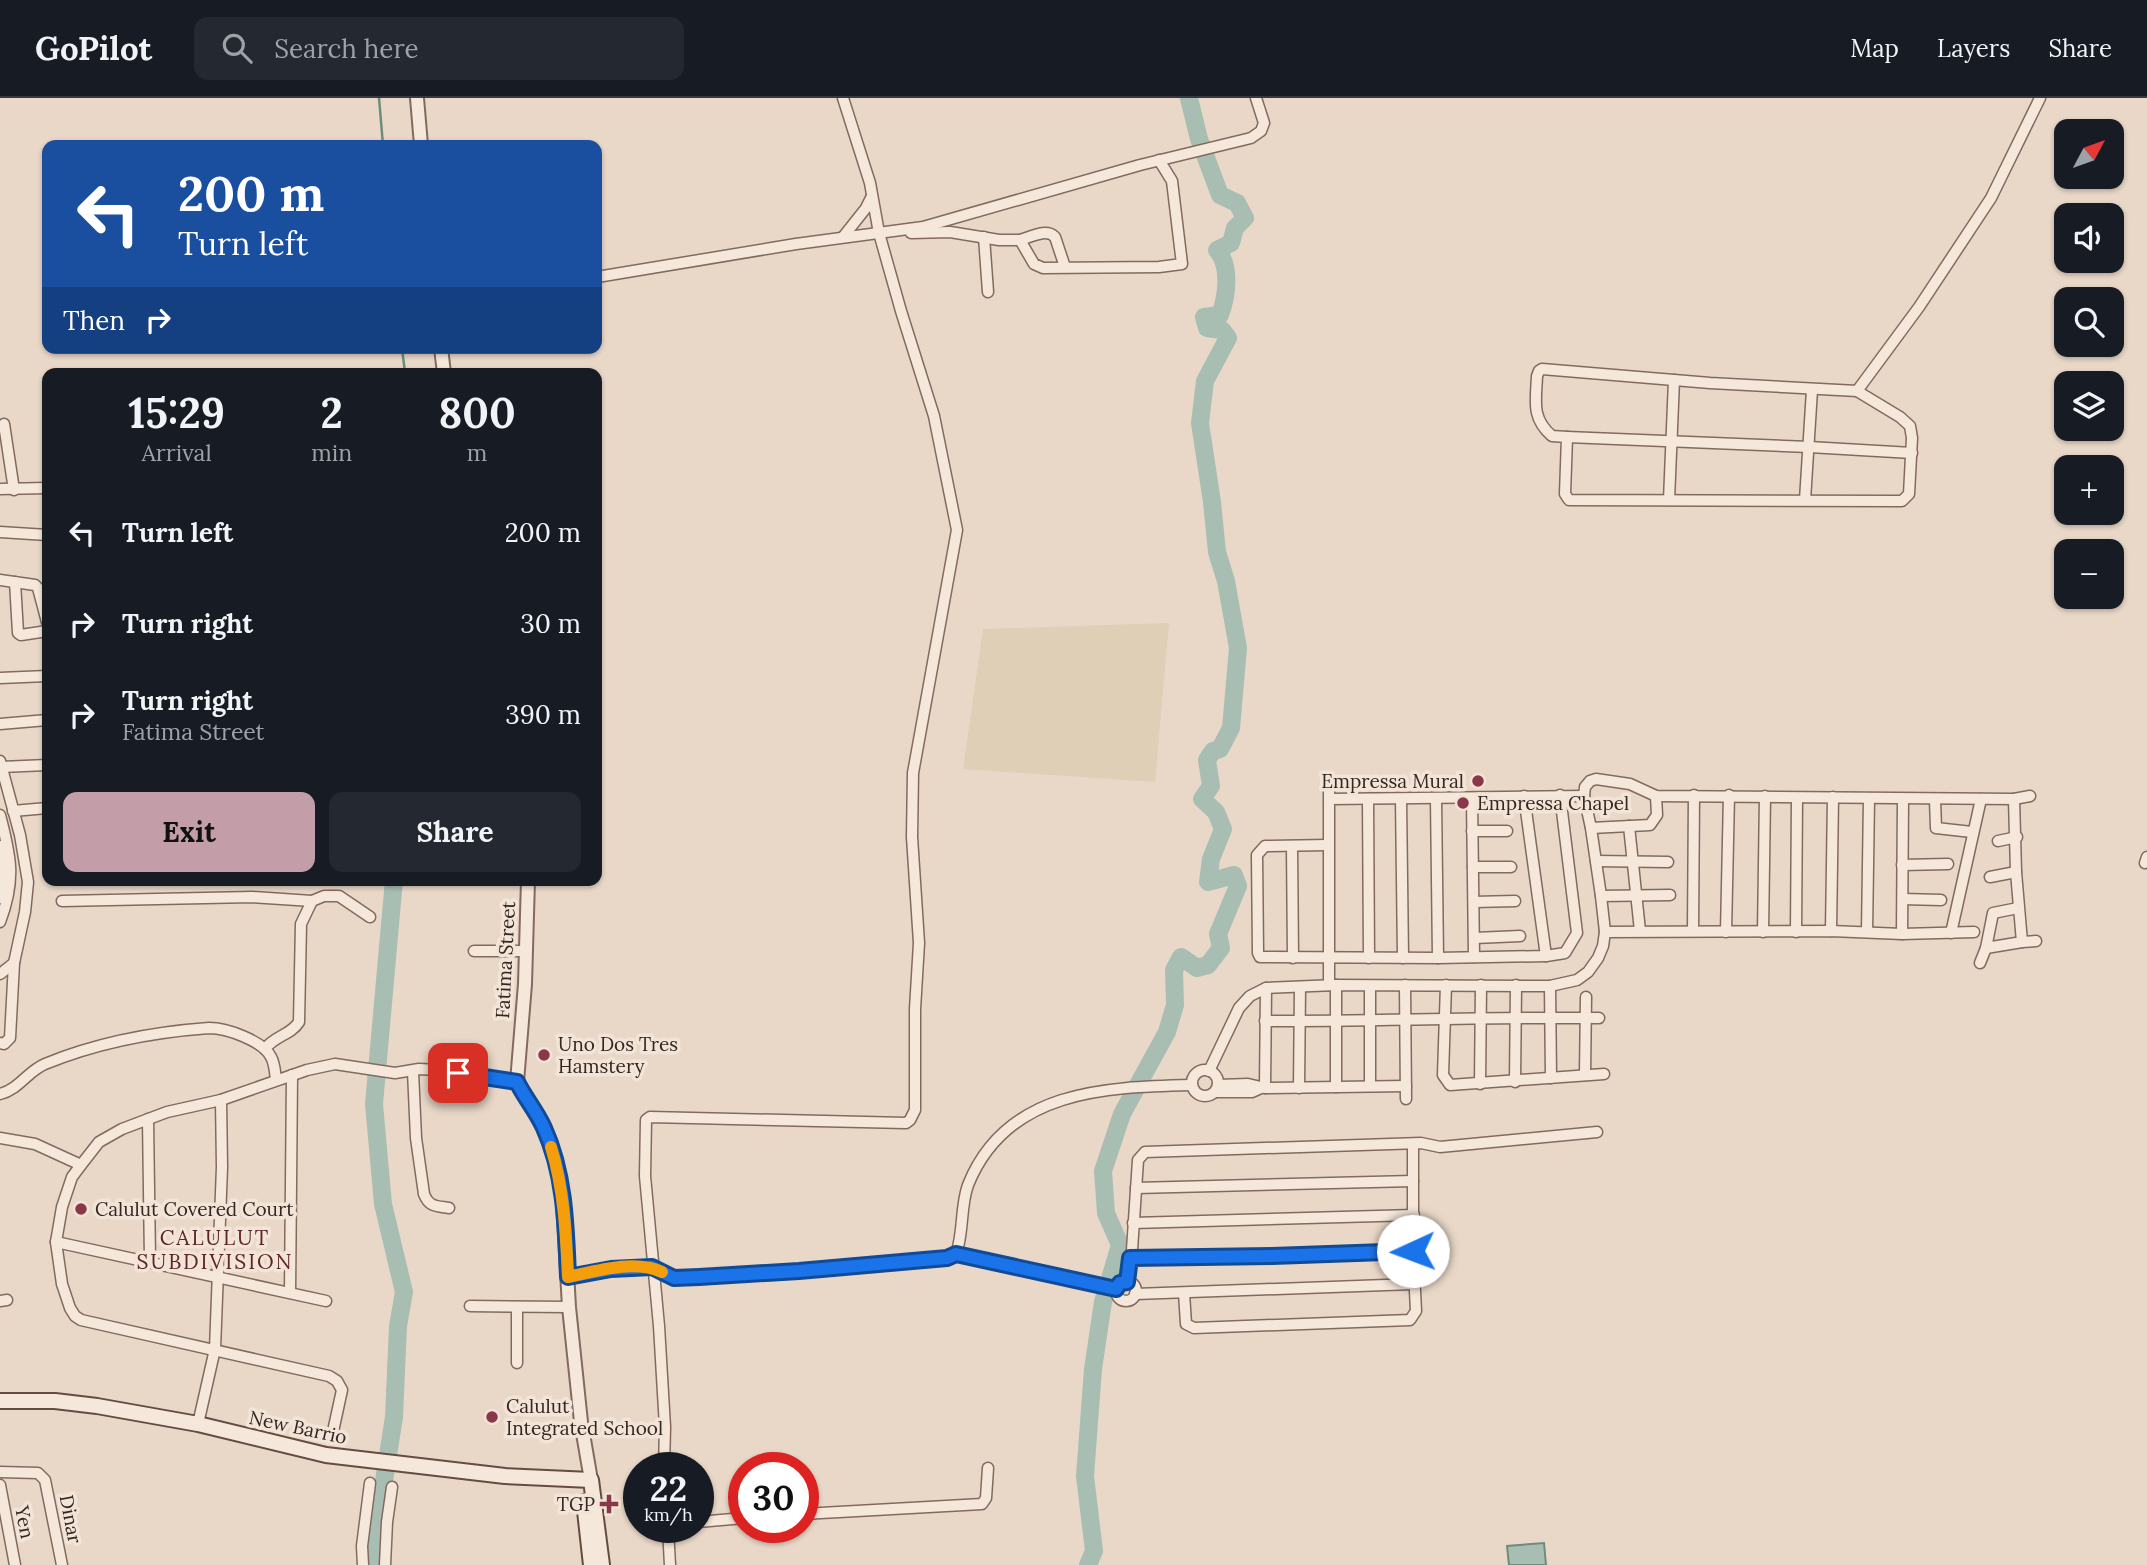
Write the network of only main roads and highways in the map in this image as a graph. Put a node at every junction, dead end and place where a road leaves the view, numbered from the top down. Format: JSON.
{"nodes":[{"id":1,"x":0,"y":1401,"type":"edge"},
{"id":2,"x":586,"y":1480,"type":"junction"},
{"id":3,"x":591,"y":1565,"type":"edge"},
{"id":4,"x":602,"y":1565,"type":"edge"}],
"edges":[{"from":1,"to":2,"type":"main road","name":"New Barrio"},
{"from":2,"to":3,"type":"main road"},
{"from":2,"to":4,"type":"main road"}]}
